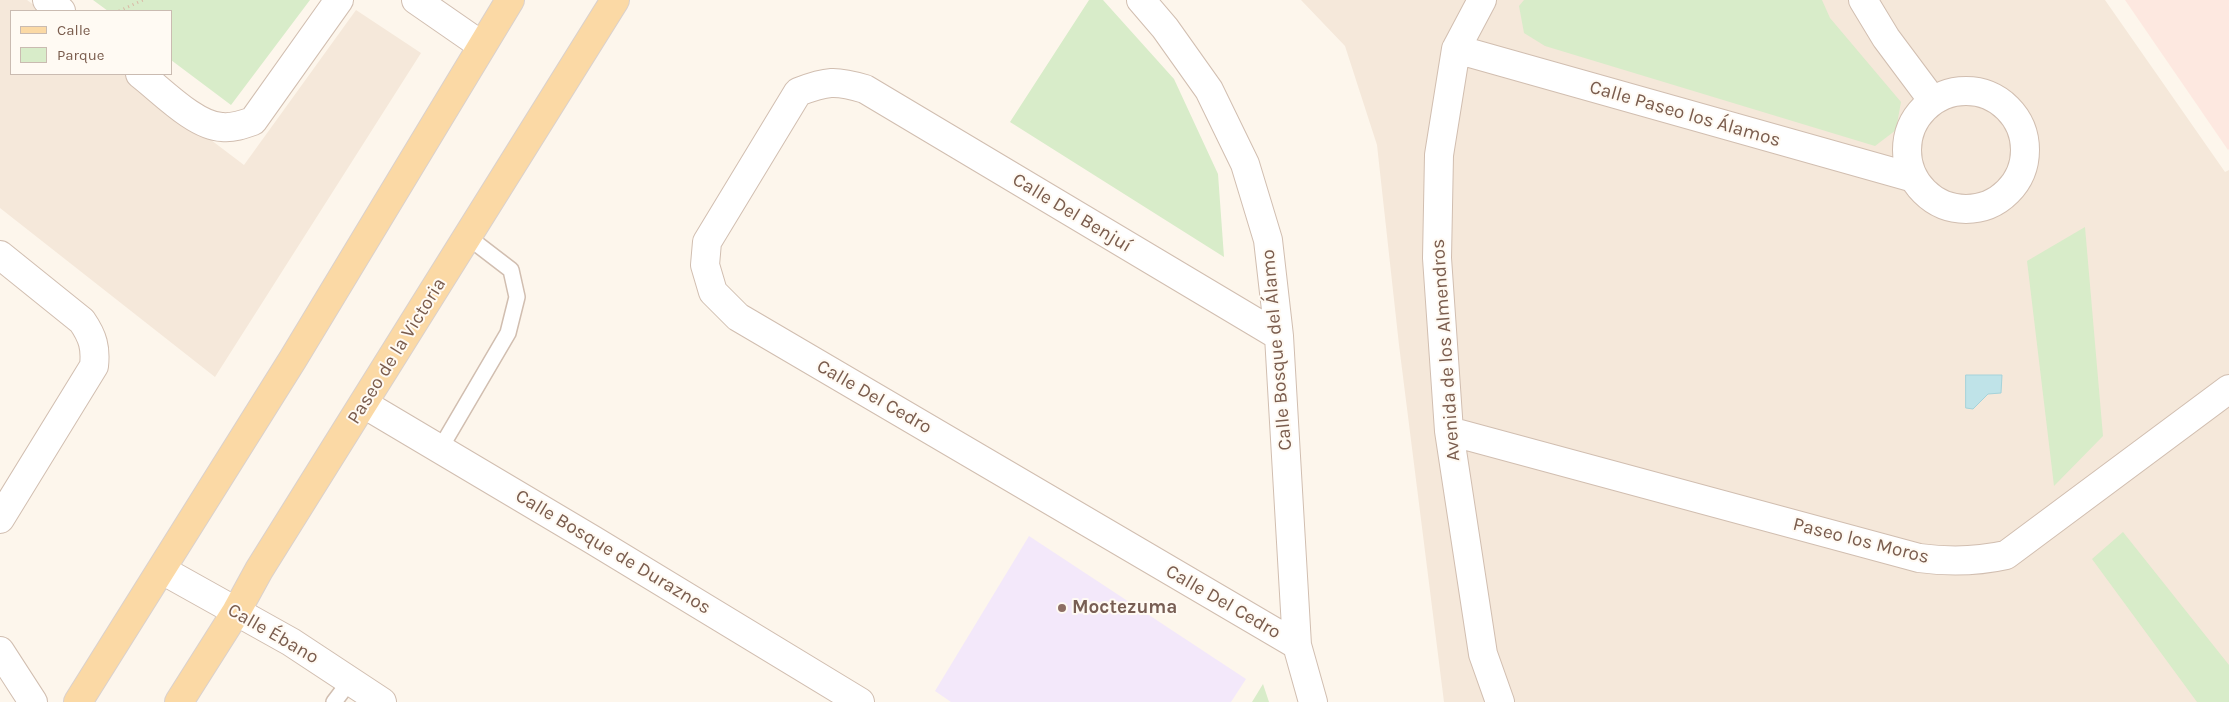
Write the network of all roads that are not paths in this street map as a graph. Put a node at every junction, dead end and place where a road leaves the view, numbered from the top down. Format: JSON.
{"nodes":[{"id":1,"x":47,"y":0,"type":"edge"},
{"id":2,"x":339,"y":0,"type":"edge"},
{"id":3,"x":416,"y":0,"type":"edge"},
{"id":4,"x":510,"y":0,"type":"edge"},
{"id":5,"x":615,"y":0,"type":"edge"},
{"id":6,"x":1141,"y":0,"type":"edge"},
{"id":7,"x":1482,"y":0,"type":"edge"},
{"id":8,"x":1863,"y":0,"type":"edge"},
{"id":9,"x":60,"y":10,"type":"edge"},
{"id":10,"x":481,"y":45,"type":"junction"},
{"id":11,"x":1456,"y":49,"type":"junction"},
{"id":12,"x":141,"y":75,"type":"edge"},
{"id":13,"x":865,"y":89,"type":"joint"},
{"id":14,"x":1933,"y":101,"type":"junction"},
{"id":15,"x":1914,"y":178,"type":"junction"},
{"id":16,"x":468,"y":237,"type":"junction"},
{"id":17,"x":0,"y":255,"type":"edge"},
{"id":18,"x":1279,"y":336,"type":"junction"},
{"id":19,"x":2229,"y":388,"type":"edge"},
{"id":20,"x":364,"y":404,"type":"junction"},
{"id":21,"x":1449,"y":431,"type":"junction"},
{"id":22,"x":440,"y":450,"type":"junction"},
{"id":23,"x":0,"y":518,"type":"edge"},
{"id":24,"x":162,"y":570,"type":"junction"},
{"id":25,"x":236,"y":612,"type":"junction"},
{"id":26,"x":1296,"y":645,"type":"junction"},
{"id":27,"x":0,"y":651,"type":"edge"},
{"id":28,"x":342,"y":691,"type":"edge"},
{"id":29,"x":33,"y":702,"type":"edge"},
{"id":30,"x":78,"y":702,"type":"edge"},
{"id":31,"x":179,"y":702,"type":"edge"},
{"id":32,"x":382,"y":702,"type":"edge"},
{"id":33,"x":860,"y":702,"type":"edge"},
{"id":34,"x":1313,"y":702,"type":"edge"},
{"id":35,"x":1500,"y":702,"type":"edge"}],
"edges":[{"from":1,"to":9,"type":"street"},
{"from":2,"to":12,"type":"street"},
{"from":3,"to":10,"type":"street"},
{"from":4,"to":10,"type":"main road"},
{"from":5,"to":16,"type":"main road","name":"Paseo de la Victoria"},
{"from":6,"to":18,"type":"street","name":"Calle Bosque del Álamo"},
{"from":7,"to":11,"type":"street","name":"Avenida de los Almendros"},
{"from":8,"to":14,"type":"street"},
{"from":10,"to":24,"type":"main road"},
{"from":11,"to":15,"type":"street","name":"Calle Paseo los Álamos"},
{"from":11,"to":21,"type":"street","name":"Avenida de los Almendros"},
{"from":13,"to":18,"type":"street","name":"Calle Del Benjuí"},
{"from":13,"to":26,"type":"street","name":"Calle Del Cedro"},
{"from":14,"to":15,"type":"street"},
{"from":14,"to":15,"type":"street"},
{"from":16,"to":20,"type":"main road","name":"Paseo de la Victoria"},
{"from":16,"to":22,"type":"lane"},
{"from":17,"to":23,"type":"street"},
{"from":18,"to":26,"type":"street","name":"Calle Bosque del Álamo"},
{"from":19,"to":21,"type":"street","name":"Paseo los Moros"},
{"from":20,"to":22,"type":"street","name":"Calle Bosque de Duraznos"},
{"from":20,"to":25,"type":"main road","name":"Paseo de la Victoria"},
{"from":21,"to":35,"type":"street","name":"Avenida de los Almendros"},
{"from":22,"to":33,"type":"street","name":"Calle Bosque de Duraznos"},
{"from":24,"to":25,"type":"street","name":"Calle Ébano"},
{"from":24,"to":30,"type":"main road"},
{"from":25,"to":28,"type":"street","name":"Calle Ébano"},
{"from":25,"to":31,"type":"main road","name":"Paseo de la Victoria"},
{"from":26,"to":34,"type":"street","name":"Calle Bosque del Álamo"},
{"from":27,"to":29,"type":"street"},
{"from":28,"to":32,"type":"street","name":"Calle Ébano"}]}
